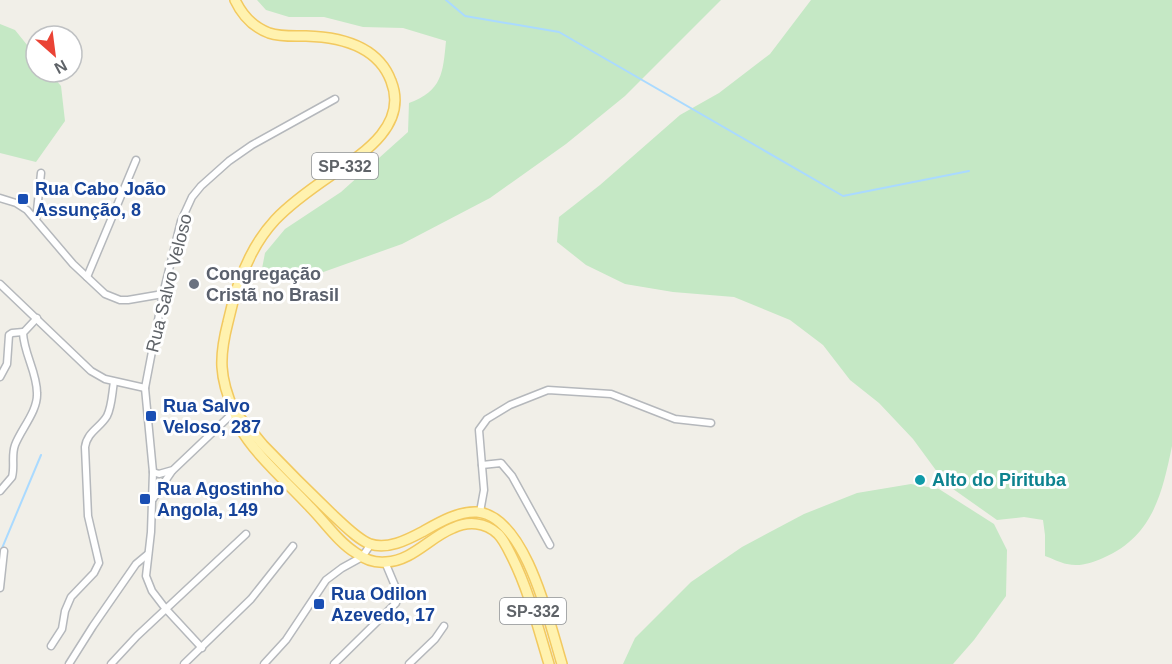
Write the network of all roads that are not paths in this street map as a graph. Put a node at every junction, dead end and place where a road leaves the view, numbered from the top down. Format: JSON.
{"nodes":[{"id":1,"x":235,"y":0,"type":"edge"},
{"id":2,"x":335,"y":99,"type":"dead end"},
{"id":3,"x":136,"y":160,"type":"dead end"},
{"id":4,"x":41,"y":173,"type":"dead end"},
{"id":5,"x":0,"y":198,"type":"edge"},
{"id":6,"x":36,"y":221,"type":"junction"},
{"id":7,"x":87,"y":277,"type":"junction"},
{"id":8,"x":0,"y":284,"type":"edge"},
{"id":9,"x":163,"y":294,"type":"junction"},
{"id":10,"x":37,"y":318,"type":"junction"},
{"id":11,"x":23,"y":332,"type":"junction"},
{"id":12,"x":0,"y":377,"type":"edge"},
{"id":13,"x":114,"y":382,"type":"junction"},
{"id":14,"x":146,"y":388,"type":"junction"},
{"id":15,"x":234,"y":412,"type":"junction"},
{"id":16,"x":711,"y":423,"type":"dead end"},
{"id":17,"x":482,"y":465,"type":"junction"},
{"id":18,"x":173,"y":470,"type":"junction"},
{"id":19,"x":153,"y":472,"type":"junction"},
{"id":20,"x":0,"y":491,"type":"edge"},
{"id":21,"x":152,"y":500,"type":"junction"},
{"id":22,"x":480,"y":512,"type":"junction"},
{"id":23,"x":246,"y":534,"type":"dead end"},
{"id":24,"x":417,"y":535,"type":"junction"},
{"id":25,"x":371,"y":544,"type":"junction"},
{"id":26,"x":550,"y":545,"type":"dead end"},
{"id":27,"x":293,"y":546,"type":"dead end"},
{"id":28,"x":4,"y":551,"type":"dead end"},
{"id":29,"x":148,"y":555,"type":"junction"},
{"id":30,"x":362,"y":557,"type":"junction"},
{"id":31,"x":384,"y":562,"type":"junction"},
{"id":32,"x":0,"y":588,"type":"edge"},
{"id":33,"x":165,"y":608,"type":"junction"},
{"id":34,"x":444,"y":626,"type":"dead end"},
{"id":35,"x":51,"y":646,"type":"dead end"},
{"id":36,"x":202,"y":648,"type":"junction"},
{"id":37,"x":69,"y":664,"type":"edge"},
{"id":38,"x":111,"y":664,"type":"edge"},
{"id":39,"x":184,"y":664,"type":"edge"},
{"id":40,"x":264,"y":664,"type":"edge"},
{"id":41,"x":334,"y":664,"type":"edge"},
{"id":42,"x":409,"y":664,"type":"edge"},
{"id":43,"x":549,"y":664,"type":"edge"},
{"id":44,"x":562,"y":664,"type":"edge"}],
"edges":[{"from":1,"to":15,"type":"main road","number":"SP-332"},
{"from":2,"to":9,"type":"street","name":"Rua Salvo Veloso"},
{"from":3,"to":7,"type":"street"},
{"from":4,"to":6,"type":"street"},
{"from":5,"to":6,"type":"street"},
{"from":6,"to":7,"type":"street"},
{"from":7,"to":9,"type":"street"},
{"from":8,"to":10,"type":"street"},
{"from":9,"to":14,"type":"street","name":"Rua Salvo Veloso"},
{"from":10,"to":11,"type":"street"},
{"from":10,"to":13,"type":"street"},
{"from":11,"to":12,"type":"street"},
{"from":11,"to":20,"type":"street"},
{"from":13,"to":14,"type":"street"},
{"from":13,"to":35,"type":"street"},
{"from":14,"to":19,"type":"street","name":"Rua Salvo Veloso"},
{"from":15,"to":18,"type":"street"},
{"from":15,"to":25,"type":"main road","number":"SP-332"},
{"from":15,"to":30,"type":"main road","number":"SP-332"},
{"from":16,"to":17,"type":"street"},
{"from":17,"to":22,"type":"street"},
{"from":17,"to":26,"type":"street"},
{"from":18,"to":19,"type":"street"},
{"from":18,"to":21,"type":"street"},
{"from":19,"to":21,"type":"street","name":"Rua Salvo Veloso"},
{"from":21,"to":29,"type":"street","name":"Rua Salvo Veloso"},
{"from":22,"to":24,"type":"main road"},
{"from":22,"to":44,"type":"main road","number":"SP-332"},
{"from":23,"to":33,"type":"street"},
{"from":24,"to":25,"type":"main road"},
{"from":24,"to":31,"type":"main road"},
{"from":25,"to":30,"type":"street"},
{"from":27,"to":36,"type":"street"},
{"from":28,"to":32,"type":"street"},
{"from":29,"to":33,"type":"street","name":"Rua Salvo Veloso"},
{"from":29,"to":37,"type":"street"},
{"from":30,"to":31,"type":"main road","number":"SP-332"},
{"from":30,"to":40,"type":"street"},
{"from":31,"to":41,"type":"street"},
{"from":31,"to":43,"type":"main road","number":"SP-332"},
{"from":33,"to":36,"type":"street","name":"Rua Salvo Veloso"},
{"from":33,"to":38,"type":"street"},
{"from":34,"to":42,"type":"street"},
{"from":36,"to":39,"type":"street"}]}
